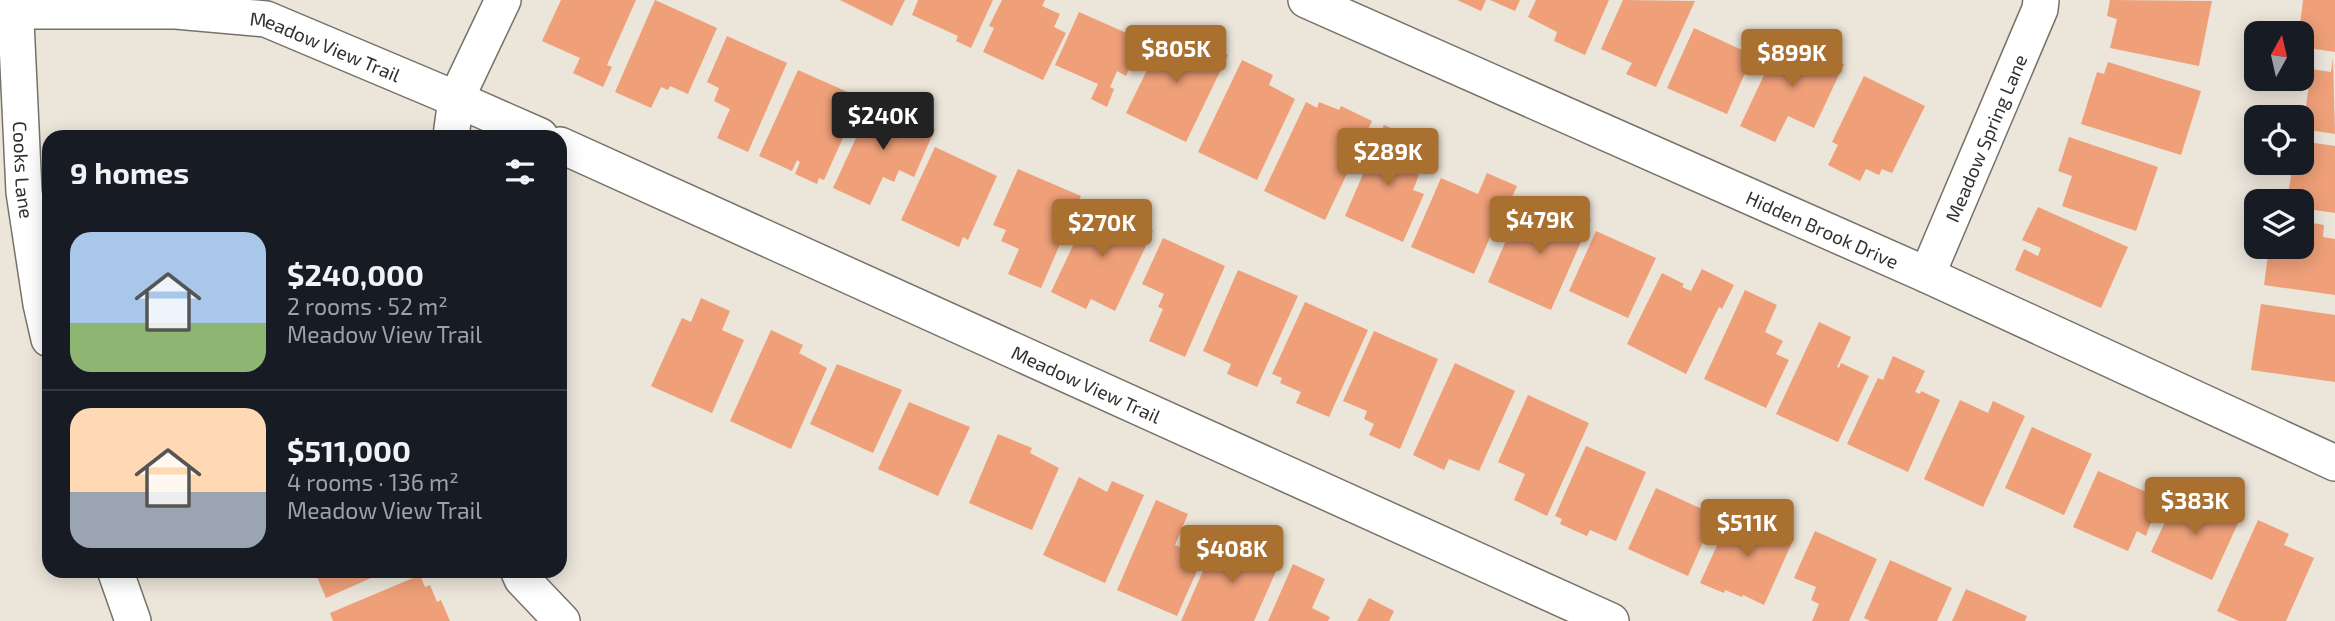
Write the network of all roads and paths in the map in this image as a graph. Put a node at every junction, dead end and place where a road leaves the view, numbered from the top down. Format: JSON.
{"nodes":[{"id":1,"x":503,"y":0,"type":"edge"},
{"id":2,"x":1307,"y":0,"type":"edge"},
{"id":3,"x":2041,"y":0,"type":"edge"},
{"id":4,"x":14,"y":5,"type":"edge"},
{"id":5,"x":456,"y":99,"type":"junction"},
{"id":6,"x":452,"y":130,"type":"edge"},
{"id":7,"x":526,"y":130,"type":"edge"},
{"id":8,"x":567,"y":148,"type":"edge"},
{"id":9,"x":1927,"y":275,"type":"junction"},
{"id":10,"x":42,"y":308,"type":"edge"},
{"id":11,"x":2335,"y":463,"type":"edge"},
{"id":12,"x":118,"y":578,"type":"edge"},
{"id":13,"x":522,"y":578,"type":"edge"},
{"id":14,"x":133,"y":621,"type":"edge"},
{"id":15,"x":562,"y":621,"type":"edge"},
{"id":16,"x":1611,"y":621,"type":"edge"}],
"edges":[{"from":1,"to":5,"type":"street"},
{"from":2,"to":9,"type":"street","name":"Hidden Brook Drive"},
{"from":3,"to":9,"type":"street","name":"Meadow Spring Lane"},
{"from":4,"to":5,"type":"street","name":"Meadow View Trail"},
{"from":4,"to":10,"type":"street","name":"Cooks Lane"},
{"from":5,"to":6,"type":"street"},
{"from":5,"to":7,"type":"street","name":"Meadow View Trail"},
{"from":8,"to":16,"type":"street","name":"Meadow View Trail"},
{"from":9,"to":11,"type":"street","name":"Hidden Brook Drive"},
{"from":12,"to":14,"type":"street"},
{"from":13,"to":15,"type":"street"}]}
